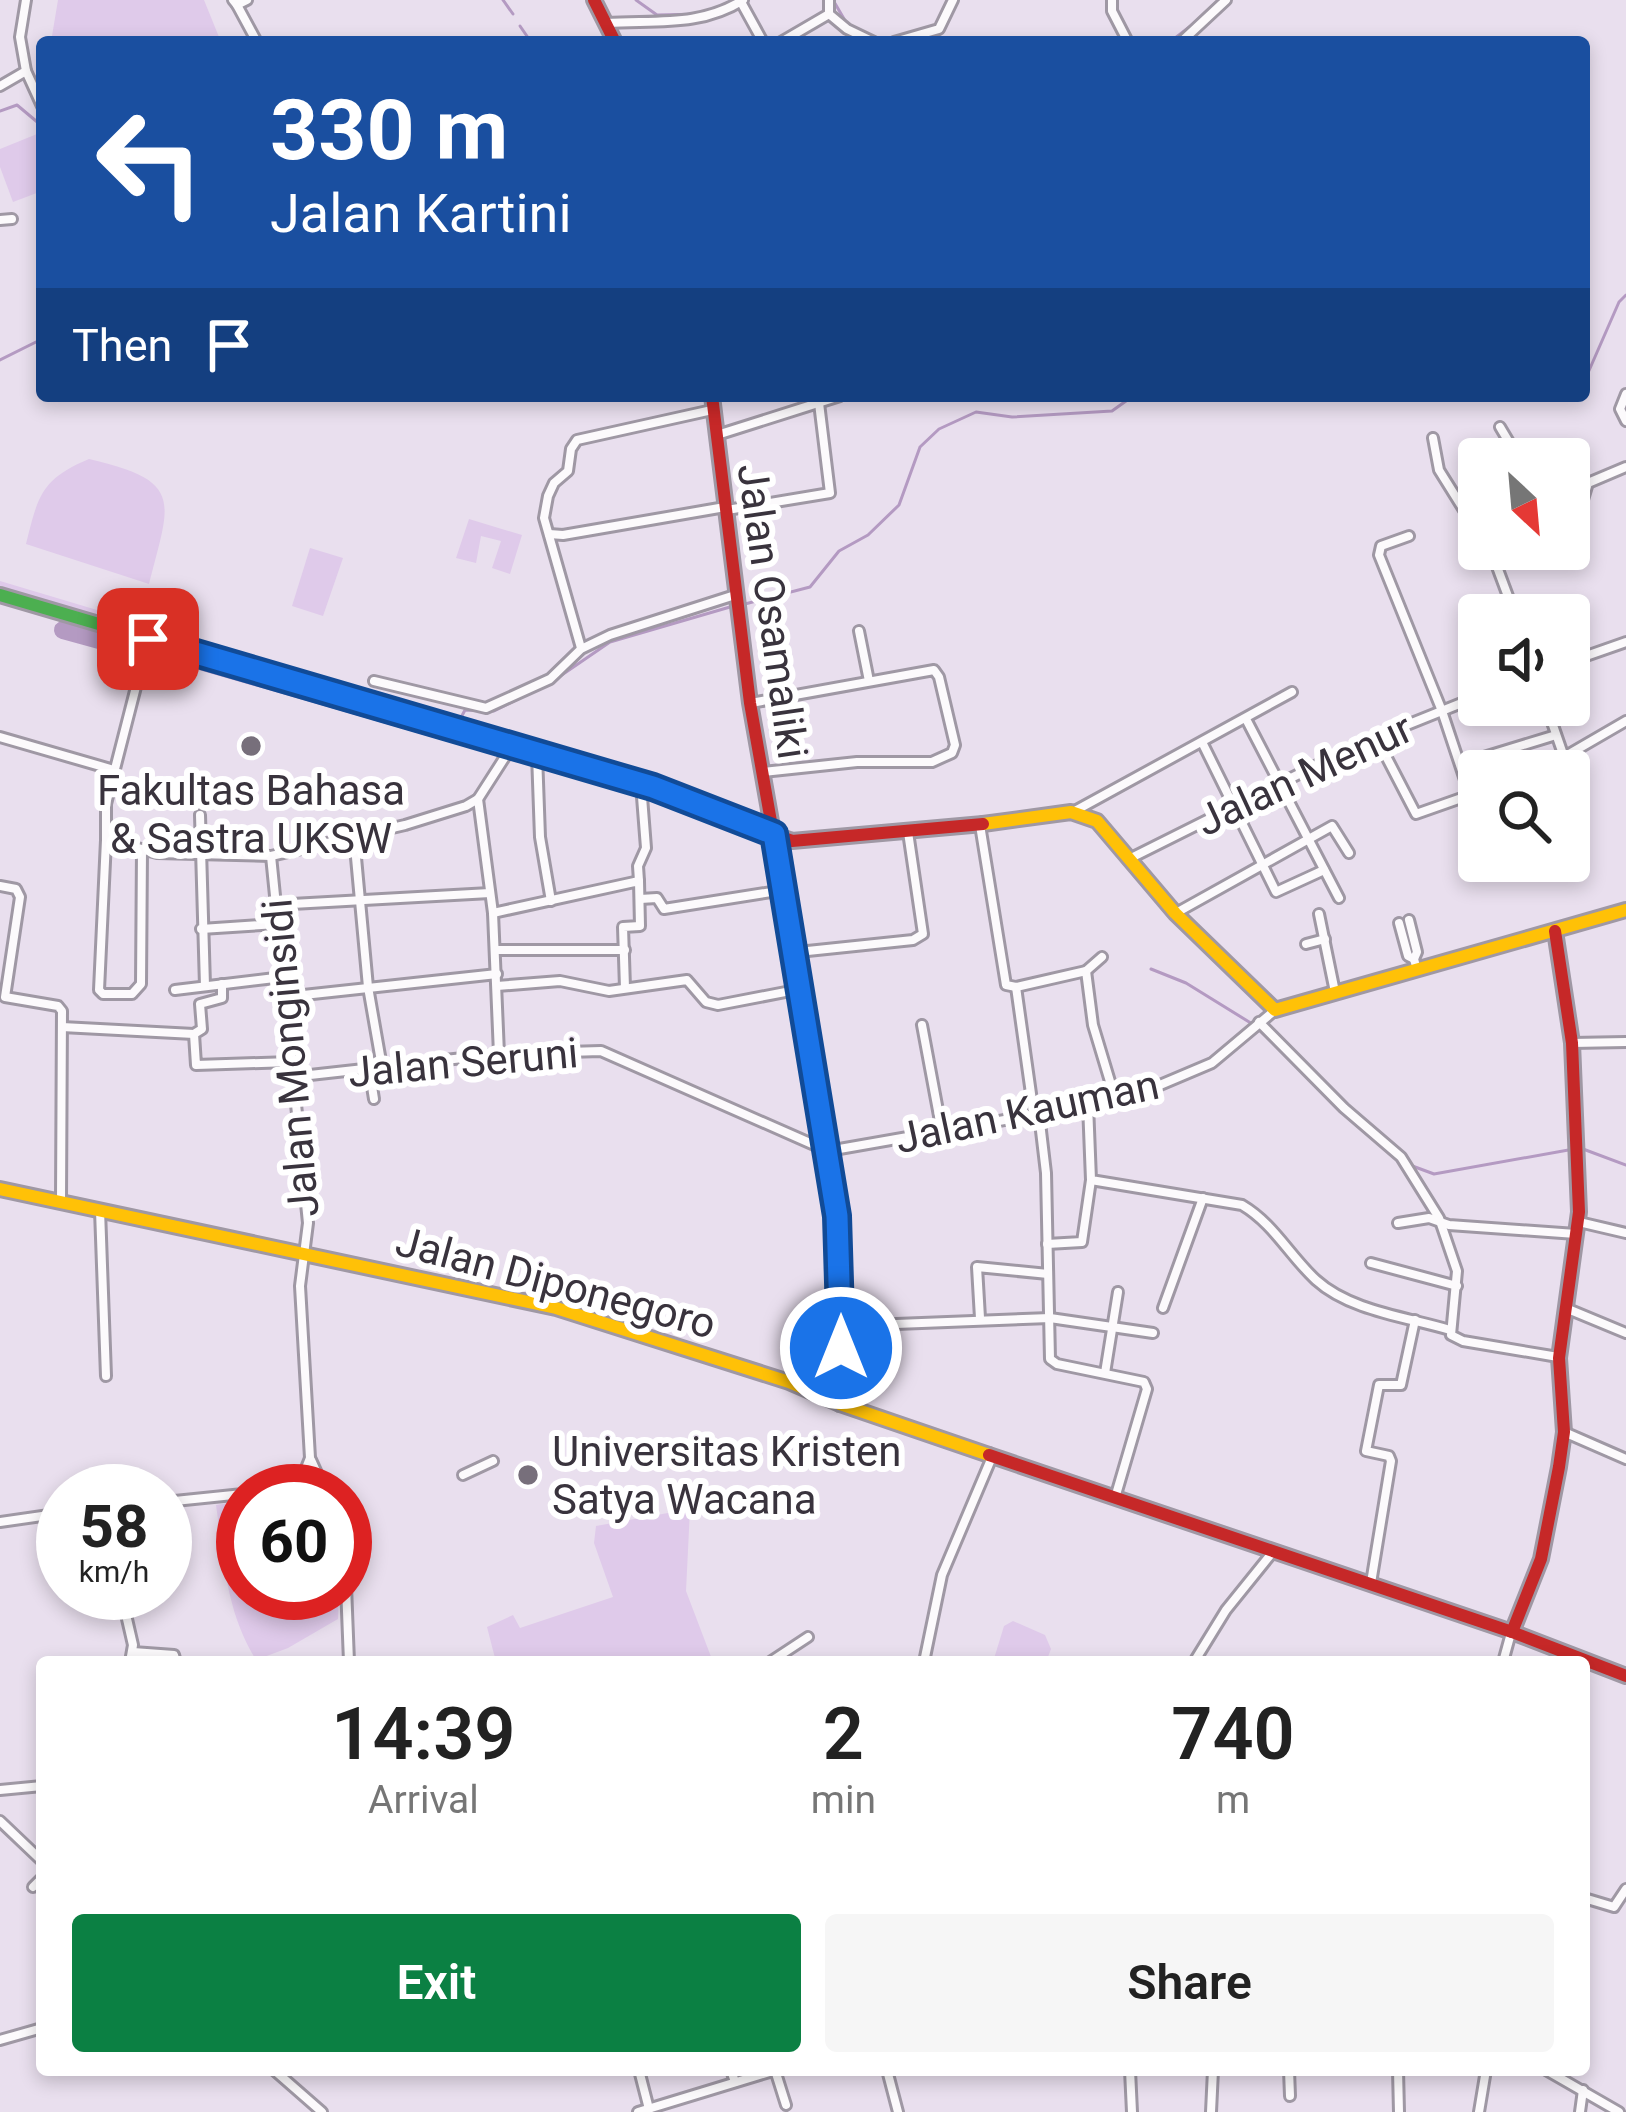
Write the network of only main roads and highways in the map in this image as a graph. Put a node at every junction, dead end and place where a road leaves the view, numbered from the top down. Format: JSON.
{"nodes":[{"id":1,"x":594,"y":0,"type":"edge"},
{"id":2,"x":612,"y":36,"type":"edge"},
{"id":3,"x":713,"y":403,"type":"edge"},
{"id":4,"x":0,"y":595,"type":"edge"},
{"id":5,"x":774,"y":834,"type":"junction"},
{"id":6,"x":1626,"y":910,"type":"edge"},
{"id":7,"x":1556,"y":931,"type":"junction"},
{"id":8,"x":0,"y":1189,"type":"edge"},
{"id":9,"x":840,"y":1404,"type":"junction"},
{"id":10,"x":1512,"y":1632,"type":"junction"},
{"id":11,"x":1575,"y":1656,"type":"edge"},
{"id":12,"x":1590,"y":1662,"type":"edge"},
{"id":13,"x":1626,"y":1676,"type":"edge"}],
"edges":[{"from":1,"to":2,"type":"main road"},
{"from":3,"to":5,"type":"main road","name":"Jalan Osamaliki"},
{"from":4,"to":5,"type":"main road"},
{"from":5,"to":7,"type":"main road"},
{"from":5,"to":9,"type":"main road","name":"Jalan Osamaliki"},
{"from":6,"to":7,"type":"main road"},
{"from":7,"to":10,"type":"main road"},
{"from":8,"to":9,"type":"main road","name":"Jalan Diponegoro"},
{"from":9,"to":10,"type":"main road","name":"Jalan Diponegoro"},
{"from":10,"to":11,"type":"main road","name":"Jalan Diponegoro"},
{"from":12,"to":13,"type":"main road","name":"Jalan Diponegoro"}]}
